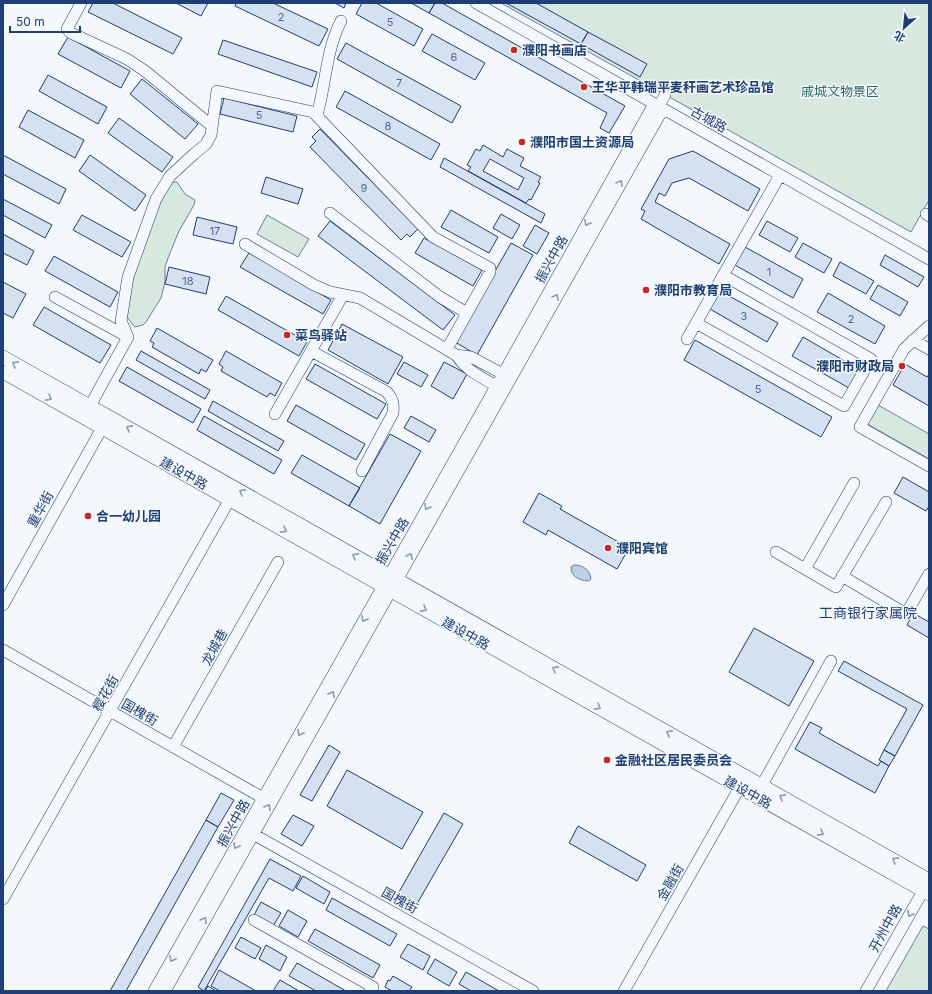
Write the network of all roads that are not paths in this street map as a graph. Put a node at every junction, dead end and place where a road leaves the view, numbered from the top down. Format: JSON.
{"nodes":[{"id":1,"x":81,"y":3,"type":"edge"},
{"id":2,"x":476,"y":3,"type":"edge"},
{"id":3,"x":341,"y":20,"type":"dead end"},
{"id":4,"x":665,"y":95,"type":"dead end"},
{"id":5,"x":658,"y":106,"type":"junction"},
{"id":6,"x":317,"y":115,"type":"junction"},
{"id":7,"x":212,"y":126,"type":"junction"},
{"id":8,"x":780,"y":175,"type":"junction"},
{"id":9,"x":330,"y":213,"type":"dead end"},
{"id":10,"x":245,"y":244,"type":"dead end"},
{"id":11,"x":929,"y":259,"type":"edge"},
{"id":12,"x":723,"y":275,"type":"junction"},
{"id":13,"x":343,"y":295,"type":"junction"},
{"id":14,"x":55,"y":298,"type":"dead end"},
{"id":15,"x":467,"y":314,"type":"junction"},
{"id":16,"x":696,"y":322,"type":"junction"},
{"id":17,"x":929,"y":326,"type":"edge"},
{"id":18,"x":128,"y":337,"type":"junction"},
{"id":19,"x":686,"y":339,"type":"dead end"},
{"id":20,"x":913,"y":340,"type":"junction"},
{"id":21,"x":929,"y":349,"type":"edge"},
{"id":22,"x":311,"y":351,"type":"junction"},
{"id":23,"x":452,"y":352,"type":"junction"},
{"id":24,"x":3,"y":357,"type":"edge"},
{"id":25,"x":3,"y":372,"type":"edge"},
{"id":26,"x":503,"y":374,"type":"junction"},
{"id":27,"x":496,"y":386,"type":"junction"},
{"id":28,"x":90,"y":406,"type":"junction"},
{"id":29,"x":275,"y":414,"type":"dead end"},
{"id":30,"x":102,"y":428,"type":"junction"},
{"id":31,"x":929,"y":466,"type":"edge"},
{"id":32,"x":362,"y":471,"type":"dead end"},
{"id":33,"x":854,"y":483,"type":"dead end"},
{"id":34,"x":230,"y":500,"type":"junction"},
{"id":35,"x":886,"y":502,"type":"dead end"},
{"id":36,"x":776,"y":552,"type":"dead end"},
{"id":37,"x":278,"y":562,"type":"dead end"},
{"id":38,"x":805,"y":569,"type":"junction"},
{"id":39,"x":929,"y":574,"type":"edge"},
{"id":40,"x":842,"y":576,"type":"junction"},
{"id":41,"x":390,"y":582,"type":"junction"},
{"id":42,"x":3,"y":605,"type":"edge"},
{"id":43,"x":3,"y":650,"type":"edge"},
{"id":44,"x":831,"y":661,"type":"dead end"},
{"id":45,"x":111,"y":711,"type":"junction"},
{"id":46,"x":173,"y":747,"type":"junction"},
{"id":47,"x":762,"y":785,"type":"junction"},
{"id":48,"x":740,"y":787,"type":"junction"},
{"id":49,"x":263,"y":798,"type":"junction"},
{"id":50,"x":254,"y":834,"type":"junction"},
{"id":51,"x":927,"y":886,"type":"edge"},
{"id":52,"x":3,"y":899,"type":"edge"},
{"id":53,"x":254,"y":920,"type":"dead end"},
{"id":54,"x":154,"y":991,"type":"edge"},
{"id":55,"x":165,"y":991,"type":"edge"},
{"id":56,"x":370,"y":991,"type":"edge"},
{"id":57,"x":533,"y":991,"type":"edge"},
{"id":58,"x":624,"y":991,"type":"edge"},
{"id":59,"x":866,"y":991,"type":"edge"}],
"edges":[{"from":1,"to":7,"type":"street"},
{"from":2,"to":5,"type":"street","name":"古城路"},
{"from":3,"to":6,"type":"street"},
{"from":4,"to":5,"type":"street"},
{"from":5,"to":8,"type":"street","name":"古城路"},
{"from":5,"to":26,"type":"street","name":"振兴中路","one_way":true},
{"from":41,"to":5,"type":"street","name":"振兴中路","one_way":true},
{"from":6,"to":7,"type":"street"},
{"from":6,"to":15,"type":"street"},
{"from":7,"to":18,"type":"street"},
{"from":8,"to":11,"type":"street","name":"古城路"},
{"from":8,"to":12,"type":"street"},
{"from":9,"to":15,"type":"street"},
{"from":10,"to":13,"type":"street"},
{"from":12,"to":16,"type":"street"},
{"from":12,"to":16,"type":"street"},
{"from":13,"to":22,"type":"street"},
{"from":13,"to":23,"type":"street"},
{"from":14,"to":18,"type":"street"},
{"from":15,"to":23,"type":"street"},
{"from":16,"to":19,"type":"street"},
{"from":17,"to":20,"type":"street"},
{"from":18,"to":28,"type":"street"},
{"from":20,"to":21,"type":"street"},
{"from":20,"to":31,"type":"street"},
{"from":22,"to":29,"type":"street"},
{"from":22,"to":32,"type":"street"},
{"from":23,"to":26,"type":"street"},
{"from":23,"to":27,"type":"street"},
{"from":28,"to":24,"type":"main road","name":"建设中路","one_way":true},
{"from":25,"to":30,"type":"main road","name":"建设中路","one_way":true},
{"from":26,"to":27,"type":"street","name":"振兴中路"},
{"from":27,"to":41,"type":"street","name":"振兴中路","one_way":true},
{"from":41,"to":28,"type":"main road","name":"建设中路","one_way":true},
{"from":30,"to":34,"type":"main road","name":"建设中路"},
{"from":30,"to":42,"type":"street","name":"重华街"},
{"from":33,"to":38,"type":"street"},
{"from":34,"to":41,"type":"main road","name":"建设中路","one_way":true},
{"from":34,"to":45,"type":"street","name":"樱花街"},
{"from":35,"to":40,"type":"street"},
{"from":36,"to":38,"type":"street"},
{"from":37,"to":46,"type":"street","name":"龙城巷"},
{"from":38,"to":40,"type":"street"},
{"from":39,"to":40,"type":"street"},
{"from":47,"to":41,"type":"main road","name":"建设中路","one_way":true},
{"from":41,"to":48,"type":"main road","name":"建设中路","one_way":true},
{"from":41,"to":49,"type":"street","name":"振兴中路","one_way":true},
{"from":50,"to":41,"type":"street","name":"振兴中路","one_way":true},
{"from":43,"to":45,"type":"street","name":"国槐街"},
{"from":44,"to":47,"type":"street"},
{"from":45,"to":46,"type":"street","name":"国槐街"},
{"from":45,"to":52,"type":"street","name":"樱花街"},
{"from":46,"to":49,"type":"street","name":"国槐街"},
{"from":51,"to":47,"type":"main road","name":"建设中路","one_way":true},
{"from":48,"to":51,"type":"main road","name":"建设中路","one_way":true},
{"from":48,"to":58,"type":"street","name":"金融街"},
{"from":49,"to":54,"type":"street","name":"振兴中路","one_way":true},
{"from":55,"to":50,"type":"street","name":"振兴中路","one_way":true},
{"from":50,"to":57,"type":"street","name":"国槐街"},
{"from":51,"to":59,"type":"street","name":"开州中路","one_way":true},
{"from":53,"to":56,"type":"street"}]}
